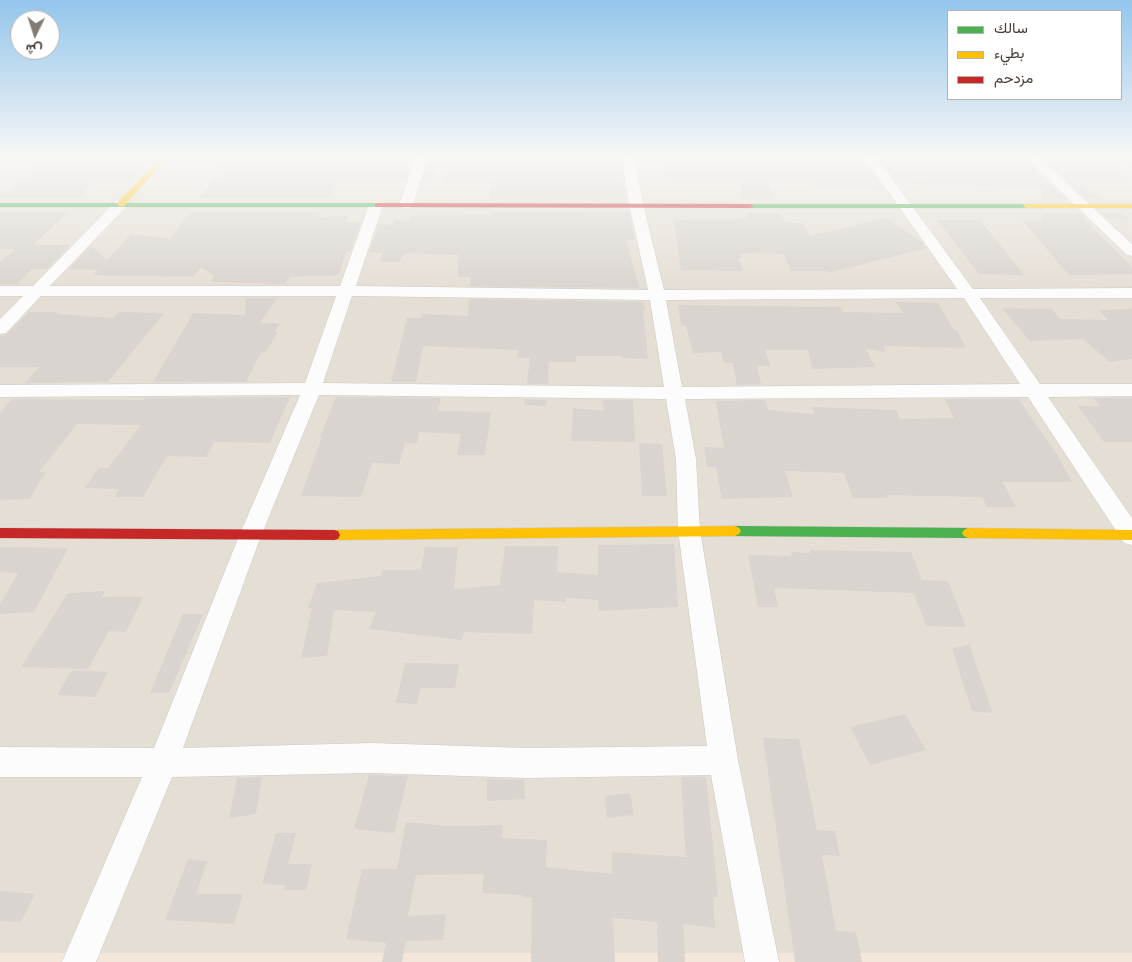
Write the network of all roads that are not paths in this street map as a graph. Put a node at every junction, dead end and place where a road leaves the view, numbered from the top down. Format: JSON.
{"nodes":[{"id":1,"x":407,"y":202,"type":"edge"},
{"id":2,"x":900,"y":202,"type":"edge"},
{"id":3,"x":1079,"y":202,"type":"edge"},
{"id":4,"x":122,"y":204,"type":"junction"},
{"id":5,"x":376,"y":204,"type":"junction"},
{"id":6,"x":636,"y":204,"type":"junction"},
{"id":7,"x":0,"y":205,"type":"edge"},
{"id":8,"x":406,"y":205,"type":"junction"},
{"id":9,"x":903,"y":206,"type":"junction"},
{"id":10,"x":1083,"y":206,"type":"junction"},
{"id":11,"x":1132,"y":206,"type":"edge"},
{"id":12,"x":1132,"y":252,"type":"edge"},
{"id":13,"x":0,"y":291,"type":"edge"},
{"id":14,"x":36,"y":291,"type":"junction"},
{"id":15,"x":346,"y":291,"type":"junction"},
{"id":16,"x":970,"y":294,"type":"junction"},
{"id":17,"x":1132,"y":294,"type":"edge"},
{"id":18,"x":657,"y":295,"type":"junction"},
{"id":19,"x":0,"y":329,"type":"edge"},
{"id":20,"x":312,"y":389,"type":"junction"},
{"id":21,"x":1035,"y":390,"type":"junction"},
{"id":22,"x":1132,"y":390,"type":"edge"},
{"id":23,"x":0,"y":391,"type":"edge"},
{"id":24,"x":674,"y":393,"type":"junction"},
{"id":25,"x":689,"y":530,"type":"junction"},
{"id":26,"x":0,"y":534,"type":"edge"},
{"id":27,"x":1132,"y":535,"type":"edge"},
{"id":28,"x":250,"y":536,"type":"junction"},
{"id":29,"x":723,"y":760,"type":"junction"},
{"id":30,"x":0,"y":762,"type":"edge"},
{"id":31,"x":163,"y":763,"type":"junction"},
{"id":32,"x":78,"y":962,"type":"edge"},
{"id":33,"x":762,"y":962,"type":"edge"}],
"edges":[{"from":1,"to":8,"type":"street"},
{"from":2,"to":9,"type":"street"},
{"from":3,"to":10,"type":"street"},
{"from":4,"to":5,"type":"main road"},
{"from":4,"to":7,"type":"main road"},
{"from":4,"to":14,"type":"street"},
{"from":5,"to":8,"type":"main road"},
{"from":5,"to":15,"type":"street"},
{"from":6,"to":8,"type":"main road"},
{"from":6,"to":9,"type":"main road"},
{"from":6,"to":18,"type":"street"},
{"from":9,"to":10,"type":"main road"},
{"from":9,"to":16,"type":"street"},
{"from":10,"to":11,"type":"main road"},
{"from":10,"to":12,"type":"street"},
{"from":13,"to":14,"type":"street"},
{"from":14,"to":15,"type":"street"},
{"from":14,"to":19,"type":"street"},
{"from":15,"to":18,"type":"street"},
{"from":15,"to":20,"type":"street"},
{"from":16,"to":17,"type":"street"},
{"from":16,"to":18,"type":"street"},
{"from":16,"to":21,"type":"street"},
{"from":18,"to":24,"type":"street"},
{"from":20,"to":23,"type":"street"},
{"from":20,"to":24,"type":"street"},
{"from":20,"to":28,"type":"street"},
{"from":21,"to":22,"type":"street"},
{"from":21,"to":24,"type":"street"},
{"from":21,"to":27,"type":"street"},
{"from":24,"to":25,"type":"street"},
{"from":25,"to":27,"type":"main road"},
{"from":25,"to":28,"type":"main road"},
{"from":25,"to":29,"type":"street"},
{"from":26,"to":28,"type":"main road"},
{"from":28,"to":31,"type":"street"},
{"from":29,"to":31,"type":"street"},
{"from":29,"to":33,"type":"street"},
{"from":30,"to":31,"type":"street"},
{"from":31,"to":32,"type":"street"}]}
